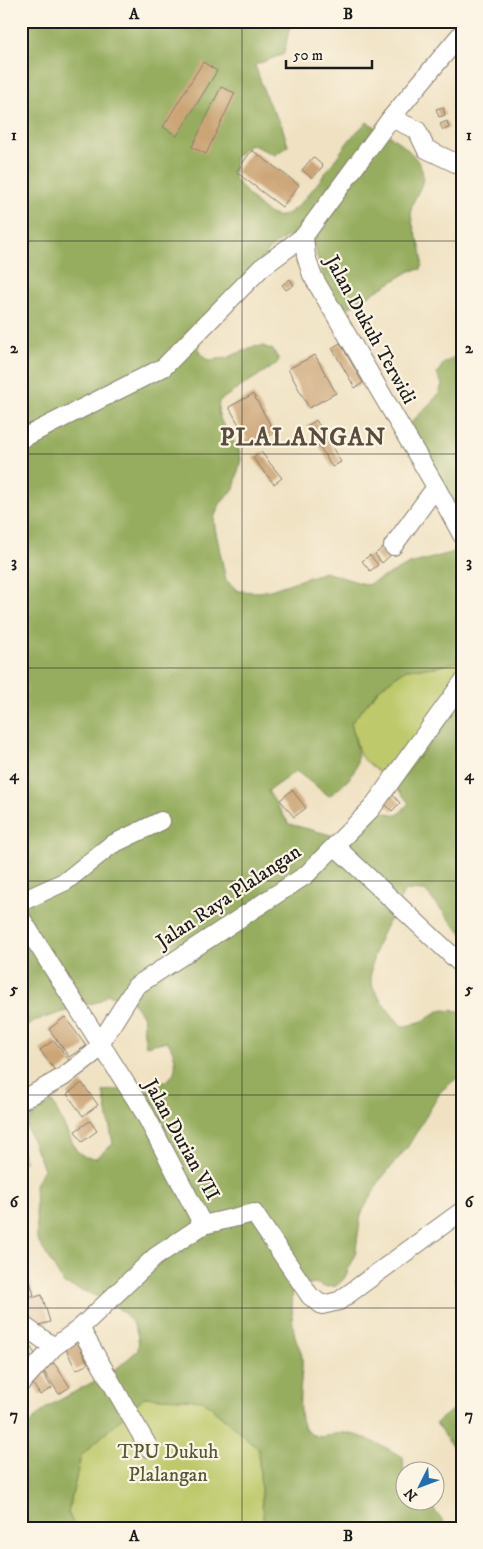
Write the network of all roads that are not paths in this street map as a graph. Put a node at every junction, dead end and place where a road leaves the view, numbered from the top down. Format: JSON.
{"nodes":[{"id":1,"x":462,"y":33,"type":"edge"},
{"id":2,"x":391,"y":118,"type":"junction"},
{"id":3,"x":462,"y":166,"type":"edge"},
{"id":4,"x":304,"y":236,"type":"junction"},
{"id":5,"x":21,"y":439,"type":"edge"},
{"id":6,"x":436,"y":487,"type":"junction"},
{"id":7,"x":462,"y":534,"type":"edge"},
{"id":8,"x":393,"y":546,"type":"dead end"},
{"id":9,"x":462,"y":684,"type":"edge"},
{"id":10,"x":161,"y":821,"type":"dead end"},
{"id":11,"x":335,"y":846,"type":"junction"},
{"id":12,"x":21,"y":902,"type":"edge"},
{"id":13,"x":21,"y":918,"type":"edge"},
{"id":14,"x":462,"y":965,"type":"edge"},
{"id":15,"x":100,"y":1043,"type":"junction"},
{"id":16,"x":21,"y":1101,"type":"edge"},
{"id":17,"x":462,"y":1211,"type":"edge"},
{"id":18,"x":203,"y":1225,"type":"junction"},
{"id":19,"x":21,"y":1324,"type":"edge"},
{"id":20,"x":80,"y":1328,"type":"junction"},
{"id":21,"x":54,"y":1347,"type":"junction"},
{"id":22,"x":21,"y":1383,"type":"edge"},
{"id":23,"x":149,"y":1448,"type":"dead end"}],
"edges":[{"from":1,"to":2,"type":"street"},
{"from":2,"to":3,"type":"street"},
{"from":2,"to":4,"type":"street"},
{"from":4,"to":5,"type":"street"},
{"from":4,"to":6,"type":"street","name":"Jalan Dukuh Terwidi"},
{"from":6,"to":7,"type":"street","name":"Jalan Dukuh Terwidi"},
{"from":6,"to":8,"type":"street"},
{"from":9,"to":11,"type":"street","name":"Jalan Raya Plalangan"},
{"from":10,"to":12,"type":"street"},
{"from":11,"to":14,"type":"street"},
{"from":11,"to":15,"type":"street","name":"Jalan Raya Plalangan"},
{"from":13,"to":15,"type":"street","name":"Jalan Durian VII"},
{"from":15,"to":16,"type":"street","name":"Jalan Raya Plalangan"},
{"from":15,"to":18,"type":"street","name":"Jalan Durian VII"},
{"from":17,"to":18,"type":"street","name":"Jalan Durian VII"},
{"from":18,"to":20,"type":"street"},
{"from":19,"to":21,"type":"street"},
{"from":20,"to":21,"type":"street"},
{"from":20,"to":23,"type":"street"},
{"from":21,"to":22,"type":"street"}]}
